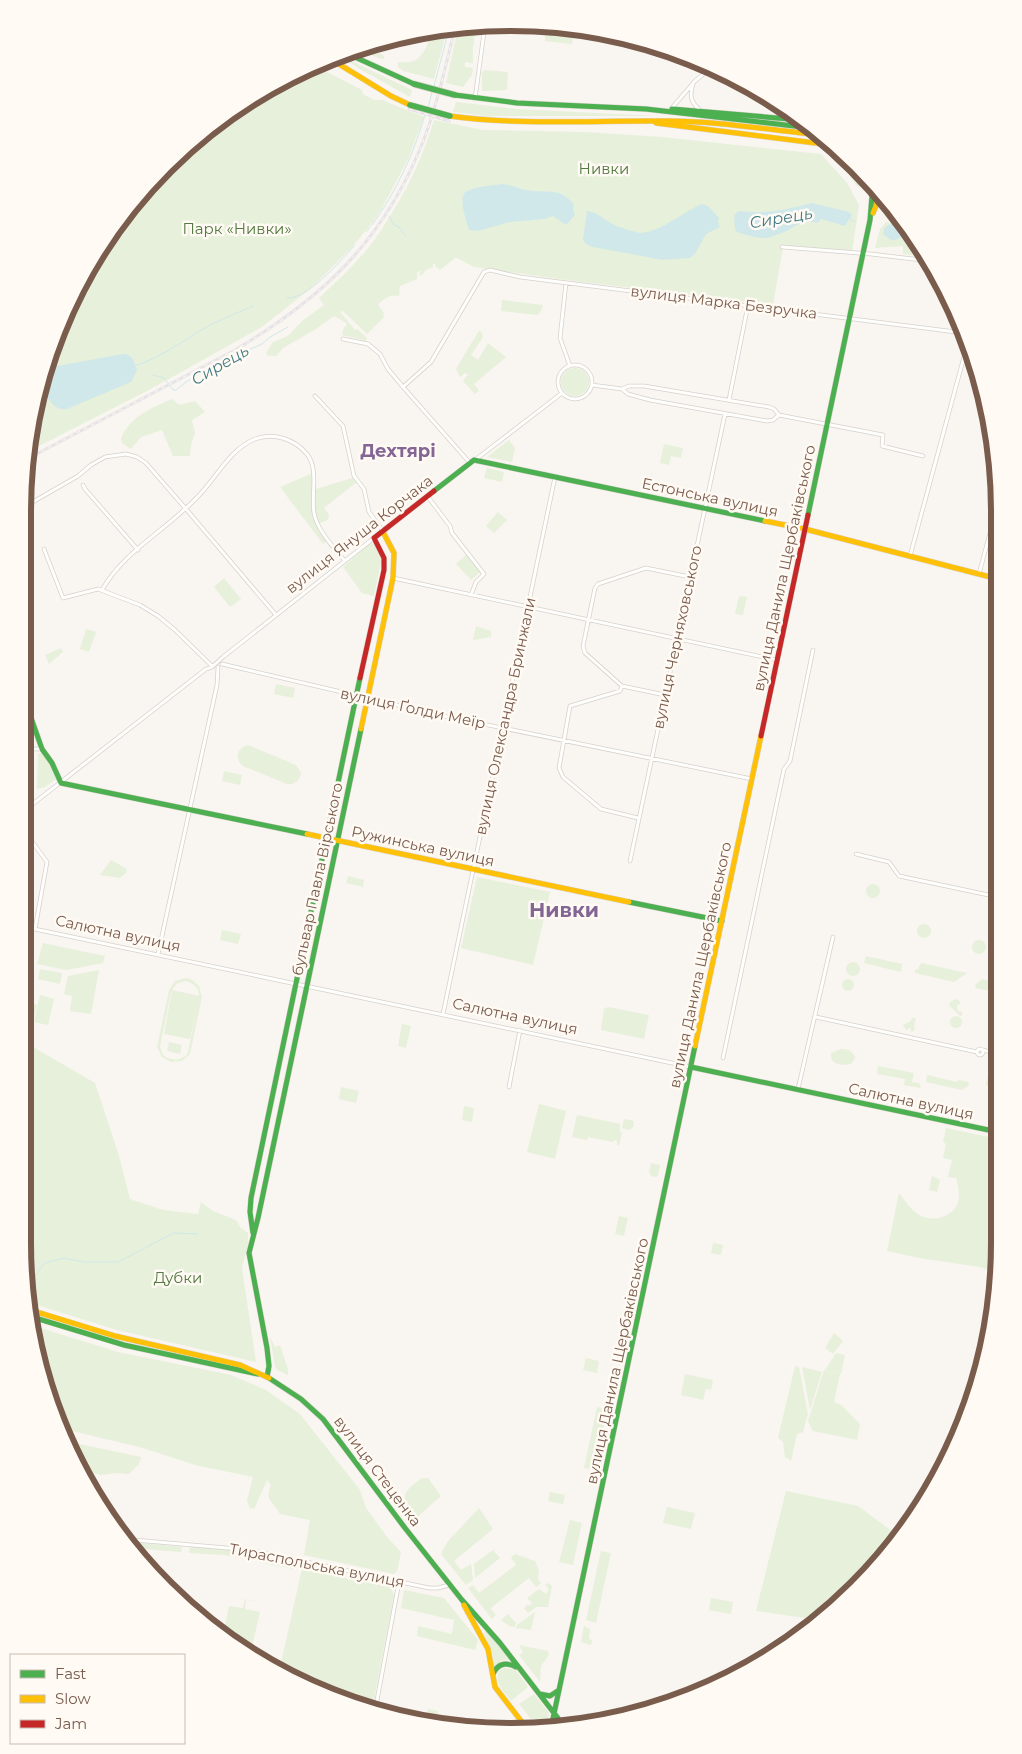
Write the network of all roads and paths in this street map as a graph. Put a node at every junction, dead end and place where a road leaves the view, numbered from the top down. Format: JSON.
{"nodes":[{"id":1,"x":484,"y":32,"type":"edge"},
{"id":2,"x":356,"y":57,"type":"edge"},
{"id":3,"x":338,"y":64,"type":"edge"},
{"id":4,"x":705,"y":73,"type":"edge"},
{"id":5,"x":694,"y":81,"type":"junction"},
{"id":6,"x":475,"y":100,"type":"junction"},
{"id":7,"x":671,"y":109,"type":"junction"},
{"id":8,"x":649,"y":110,"type":"junction"},
{"id":9,"x":701,"y":111,"type":"junction"},
{"id":10,"x":787,"y":119,"type":"edge"},
{"id":11,"x":707,"y":120,"type":"junction"},
{"id":12,"x":643,"y":121,"type":"junction"},
{"id":13,"x":799,"y":127,"type":"edge"},
{"id":14,"x":808,"y":134,"type":"edge"},
{"id":15,"x":819,"y":143,"type":"edge"},
{"id":16,"x":872,"y":195,"type":"edge"},
{"id":17,"x":878,"y":202,"type":"edge"},
{"id":18,"x":870,"y":220,"type":"junction"},
{"id":19,"x":782,"y":247,"type":"dead end"},
{"id":20,"x":863,"y":254,"type":"junction"},
{"id":21,"x":920,"y":261,"type":"edge"},
{"id":22,"x":566,"y":283,"type":"junction"},
{"id":23,"x":748,"y":305,"type":"junction"},
{"id":24,"x":849,"y":318,"type":"junction"},
{"id":25,"x":955,"y":331,"type":"edge"},
{"id":26,"x":343,"y":339,"type":"dead end"},
{"id":27,"x":964,"y":355,"type":"edge"},
{"id":28,"x":570,"y":366,"type":"junction"},
{"id":29,"x":592,"y":385,"type":"junction"},
{"id":30,"x":403,"y":387,"type":"junction"},
{"id":31,"x":622,"y":389,"type":"junction"},
{"id":32,"x":562,"y":393,"type":"junction"},
{"id":33,"x":315,"y":396,"type":"dead end"},
{"id":34,"x":729,"y":400,"type":"junction"},
{"id":35,"x":724,"y":414,"type":"junction"},
{"id":36,"x":779,"y":415,"type":"junction"},
{"id":37,"x":827,"y":424,"type":"junction"},
{"id":38,"x":922,"y":456,"type":"dead end"},
{"id":39,"x":472,"y":462,"type":"junction"},
{"id":40,"x":555,"y":477,"type":"junction"},
{"id":41,"x":82,"y":485,"type":"dead end"},
{"id":42,"x":428,"y":497,"type":"junction"},
{"id":43,"x":31,"y":503,"type":"edge"},
{"id":44,"x":704,"y":508,"type":"junction"},
{"id":45,"x":186,"y":509,"type":"junction"},
{"id":46,"x":805,"y":529,"type":"junction"},
{"id":47,"x":991,"y":529,"type":"edge"},
{"id":48,"x":383,"y":532,"type":"junction"},
{"id":49,"x":374,"y":538,"type":"junction"},
{"id":50,"x":44,"y":549,"type":"dead end"},
{"id":51,"x":138,"y":550,"type":"junction"},
{"id":52,"x":910,"y":556,"type":"junction"},
{"id":53,"x":345,"y":561,"type":"junction"},
{"id":54,"x":979,"y":574,"type":"junction"},
{"id":55,"x":690,"y":577,"type":"junction"},
{"id":56,"x":991,"y":577,"type":"edge"},
{"id":57,"x":392,"y":578,"type":"junction"},
{"id":58,"x":102,"y":590,"type":"junction"},
{"id":59,"x":471,"y":595,"type":"junction"},
{"id":60,"x":528,"y":607,"type":"junction"},
{"id":61,"x":276,"y":615,"type":"junction"},
{"id":62,"x":588,"y":620,"type":"junction"},
{"id":63,"x":677,"y":639,"type":"junction"},
{"id":64,"x":813,"y":650,"type":"dead end"},
{"id":65,"x":777,"y":660,"type":"junction"},
{"id":66,"x":220,"y":664,"type":"junction"},
{"id":67,"x":212,"y":667,"type":"junction"},
{"id":68,"x":622,"y":686,"type":"junction"},
{"id":69,"x":665,"y":695,"type":"junction"},
{"id":70,"x":356,"y":696,"type":"junction"},
{"id":71,"x":367,"y":698,"type":"junction"},
{"id":72,"x":32,"y":719,"type":"edge"},
{"id":73,"x":503,"y":728,"type":"junction"},
{"id":74,"x":564,"y":740,"type":"junction"},
{"id":75,"x":31,"y":749,"type":"edge"},
{"id":76,"x":42,"y":749,"type":"junction"},
{"id":77,"x":651,"y":759,"type":"junction"},
{"id":78,"x":752,"y":779,"type":"junction"},
{"id":79,"x":61,"y":782,"type":"junction"},
{"id":80,"x":31,"y":805,"type":"edge"},
{"id":81,"x":190,"y":810,"type":"junction"},
{"id":82,"x":638,"y":818,"type":"junction"},
{"id":83,"x":326,"y":838,"type":"junction"},
{"id":84,"x":31,"y":840,"type":"edge"},
{"id":85,"x":337,"y":841,"type":"junction"},
{"id":86,"x":856,"y":854,"type":"dead end"},
{"id":87,"x":630,"y":861,"type":"dead end"},
{"id":88,"x":474,"y":869,"type":"junction"},
{"id":89,"x":991,"y":896,"type":"edge"},
{"id":90,"x":722,"y":921,"type":"junction"},
{"id":91,"x":31,"y":928,"type":"edge"},
{"id":92,"x":35,"y":929,"type":"junction"},
{"id":93,"x":833,"y":937,"type":"dead end"},
{"id":94,"x":158,"y":954,"type":"junction"},
{"id":95,"x":295,"y":983,"type":"junction"},
{"id":96,"x":307,"y":985,"type":"junction"},
{"id":97,"x":443,"y":1014,"type":"junction"},
{"id":98,"x":816,"y":1017,"type":"junction"},
{"id":99,"x":520,"y":1030,"type":"junction"},
{"id":100,"x":991,"y":1052,"type":"edge"},
{"id":101,"x":723,"y":1058,"type":"dead end"},
{"id":102,"x":692,"y":1066,"type":"junction"},
{"id":103,"x":509,"y":1087,"type":"dead end"},
{"id":104,"x":798,"y":1089,"type":"junction"},
{"id":105,"x":991,"y":1130,"type":"edge"},
{"id":106,"x":253,"y":1234,"type":"junction"},
{"id":107,"x":36,"y":1312,"type":"edge"},
{"id":108,"x":37,"y":1318,"type":"edge"},
{"id":109,"x":264,"y":1375,"type":"junction"},
{"id":110,"x":134,"y":1540,"type":"edge"},
{"id":111,"x":399,"y":1582,"type":"junction"},
{"id":112,"x":450,"y":1585,"type":"junction"},
{"id":113,"x":462,"y":1600,"type":"junction"},
{"id":114,"x":482,"y":1622,"type":"junction"},
{"id":115,"x":475,"y":1627,"type":"junction"},
{"id":116,"x":520,"y":1670,"type":"junction"},
{"id":117,"x":493,"y":1677,"type":"junction"},
{"id":118,"x":560,"y":1689,"type":"junction"},
{"id":119,"x":538,"y":1693,"type":"junction"},
{"id":120,"x":377,"y":1703,"type":"edge"},
{"id":121,"x":554,"y":1714,"type":"junction"},
{"id":122,"x":559,"y":1720,"type":"edge"},
{"id":123,"x":552,"y":1721,"type":"edge"},
{"id":124,"x":522,"y":1723,"type":"edge"}],
"edges":[{"from":1,"to":6,"type":"street"},
{"from":2,"to":6,"type":"main road","bridge":true},
{"from":3,"to":12,"type":"main road","bridge":true},
{"from":4,"to":5,"type":"street"},
{"from":5,"to":7,"type":"street"},
{"from":5,"to":9,"type":"street"},
{"from":6,"to":8,"type":"main road"},
{"from":7,"to":8,"type":"main road"},
{"from":7,"to":9,"type":"main road"},
{"from":8,"to":11,"type":"main road"},
{"from":9,"to":10,"type":"main road"},
{"from":11,"to":12,"type":"main road"},
{"from":11,"to":13,"type":"main road"},
{"from":11,"to":14,"type":"main road"},
{"from":12,"to":15,"type":"main road"},
{"from":16,"to":18,"type":"main road","name":"вулиця Данила Щербаківського"},
{"from":17,"to":18,"type":"main road","name":"вулиця Данила Щербаківського"},
{"from":18,"to":20,"type":"main road","name":"вулиця Данила Щербаківського"},
{"from":19,"to":20,"type":"street"},
{"from":20,"to":21,"type":"street"},
{"from":20,"to":24,"type":"main road","name":"вулиця Данила Щербаківського"},
{"from":22,"to":23,"type":"street","name":"вулиця Марка Безручка"},
{"from":22,"to":28,"type":"street"},
{"from":22,"to":30,"type":"street","name":"вулиця Марка Безручка"},
{"from":23,"to":24,"type":"street","name":"вулиця Марка Безручка"},
{"from":23,"to":34,"type":"street"},
{"from":24,"to":25,"type":"street","name":"вулиця Марка Безручка"},
{"from":24,"to":37,"type":"main road","name":"вулиця Данила Щербаківського"},
{"from":26,"to":30,"type":"street"},
{"from":27,"to":52,"type":"street"},
{"from":28,"to":29,"type":"street"},
{"from":28,"to":32,"type":"street"},
{"from":29,"to":31,"type":"street"},
{"from":29,"to":32,"type":"street"},
{"from":30,"to":39,"type":"street"},
{"from":31,"to":34,"type":"street"},
{"from":31,"to":35,"type":"street"},
{"from":32,"to":39,"type":"street","name":"вулиця Януша Корчака"},
{"from":33,"to":48,"type":"street"},
{"from":34,"to":36,"type":"street"},
{"from":35,"to":36,"type":"street"},
{"from":35,"to":44,"type":"street","name":"вулиця Черняховського"},
{"from":36,"to":37,"type":"street"},
{"from":37,"to":38,"type":"street"},
{"from":37,"to":46,"type":"main road","name":"вулиця Данила Щербаківського"},
{"from":39,"to":40,"type":"main road","name":"Естонська вулиця"},
{"from":39,"to":42,"type":"main road","name":"вулиця Януша Корчака"},
{"from":40,"to":44,"type":"main road","name":"Естонська вулиця"},
{"from":40,"to":60,"type":"street","name":"вулиця Олександра Бринжали"},
{"from":41,"to":51,"type":"street"},
{"from":42,"to":48,"type":"main road","name":"вулиця Януша Корчака"},
{"from":42,"to":59,"type":"street"},
{"from":43,"to":45,"type":"street"},
{"from":44,"to":46,"type":"main road","name":"Естонська вулиця"},
{"from":44,"to":55,"type":"street","name":"вулиця Черняховського"},
{"from":45,"to":51,"type":"street"},
{"from":45,"to":53,"type":"street"},
{"from":45,"to":61,"type":"street"},
{"from":46,"to":52,"type":"main road","name":"Естонська вулиця"},
{"from":46,"to":65,"type":"main road","name":"вулиця Данила Щербаківського"},
{"from":47,"to":54,"type":"street"},
{"from":48,"to":49,"type":"main road","name":"вулиця Януша Корчака"},
{"from":48,"to":57,"type":"main road","name":"бульвар Павла Вірського"},
{"from":49,"to":53,"type":"street","name":"вулиця Януша Корчака"},
{"from":49,"to":70,"type":"main road","name":"бульвар Павла Вірського"},
{"from":50,"to":58,"type":"street"},
{"from":51,"to":58,"type":"street"},
{"from":52,"to":54,"type":"main road","name":"Естонська вулиця"},
{"from":53,"to":61,"type":"street","name":"вулиця Януша Корчака"},
{"from":54,"to":56,"type":"main road","name":"Естонська вулиця"},
{"from":55,"to":62,"type":"street"},
{"from":55,"to":63,"type":"street","name":"вулиця Черняховського"},
{"from":57,"to":59,"type":"street"},
{"from":57,"to":71,"type":"main road","name":"бульвар Павла Вірського"},
{"from":58,"to":67,"type":"street"},
{"from":59,"to":60,"type":"street"},
{"from":60,"to":62,"type":"street"},
{"from":60,"to":73,"type":"street","name":"вулиця Олександра Бринжали"},
{"from":61,"to":66,"type":"street","name":"вулиця Януша Корчака"},
{"from":62,"to":63,"type":"street"},
{"from":62,"to":68,"type":"street"},
{"from":63,"to":65,"type":"street"},
{"from":63,"to":69,"type":"street","name":"вулиця Черняховського"},
{"from":64,"to":101,"type":"street"},
{"from":65,"to":78,"type":"main road","name":"вулиця Данила Щербаківського"},
{"from":66,"to":67,"type":"street","name":"вулиця Януша Корчака"},
{"from":66,"to":67,"type":"street","name":"вулиця Ґолди Меїр"},
{"from":66,"to":70,"type":"street","name":"вулиця Ґолди Меїр"},
{"from":66,"to":81,"type":"street"},
{"from":67,"to":79,"type":"street"},
{"from":68,"to":69,"type":"street"},
{"from":68,"to":74,"type":"street"},
{"from":69,"to":77,"type":"street","name":"вулиця Черняховського"},
{"from":70,"to":71,"type":"street","name":"вулиця Ґолди Меїр"},
{"from":70,"to":83,"type":"main road","name":"бульвар Павла Вірського"},
{"from":71,"to":73,"type":"street","name":"вулиця Ґолди Меїр"},
{"from":71,"to":85,"type":"main road","name":"бульвар Павла Вірського"},
{"from":72,"to":76,"type":"main road"},
{"from":73,"to":74,"type":"street","name":"вулиця Ґолди Меїр"},
{"from":73,"to":88,"type":"street","name":"вулиця Олександра Бринжали"},
{"from":74,"to":77,"type":"street","name":"вулиця Ґолди Меїр"},
{"from":74,"to":82,"type":"street"},
{"from":75,"to":76,"type":"street"},
{"from":76,"to":79,"type":"main road"},
{"from":77,"to":78,"type":"street","name":"вулиця Ґолди Меїр"},
{"from":77,"to":82,"type":"street","name":"вулиця Черняховського"},
{"from":78,"to":90,"type":"main road","name":"вулиця Данила Щербаківського"},
{"from":79,"to":80,"type":"street"},
{"from":79,"to":81,"type":"main road","name":"Ружинська вулиця"},
{"from":81,"to":83,"type":"main road","name":"Ружинська вулиця"},
{"from":81,"to":94,"type":"street"},
{"from":82,"to":87,"type":"street","name":"вулиця Черняховського"},
{"from":83,"to":85,"type":"main road","name":"Ружинська вулиця"},
{"from":83,"to":95,"type":"main road","name":"бульвар Павла Вірського"},
{"from":84,"to":92,"type":"street"},
{"from":85,"to":88,"type":"main road","name":"Ружинська вулиця"},
{"from":85,"to":96,"type":"main road","name":"бульвар Павла Вірського"},
{"from":86,"to":89,"type":"street"},
{"from":88,"to":90,"type":"main road","name":"Ружинська вулиця"},
{"from":88,"to":97,"type":"street","name":"вулиця Олександра Бринжали"},
{"from":90,"to":102,"type":"main road","name":"вулиця Данила Щербаківського"},
{"from":91,"to":92,"type":"street","name":"Салютна вулиця"},
{"from":92,"to":94,"type":"street","name":"Салютна вулиця"},
{"from":93,"to":98,"type":"street"},
{"from":94,"to":95,"type":"street","name":"Салютна вулиця"},
{"from":95,"to":96,"type":"street","name":"Салютна вулиця"},
{"from":95,"to":106,"type":"main road","name":"бульвар Павла Вірського"},
{"from":96,"to":97,"type":"street","name":"Салютна вулиця"},
{"from":96,"to":106,"type":"main road","name":"бульвар Павла Вірського"},
{"from":97,"to":99,"type":"street","name":"Салютна вулиця"},
{"from":98,"to":100,"type":"street"},
{"from":98,"to":104,"type":"street"},
{"from":99,"to":102,"type":"street","name":"Салютна вулиця"},
{"from":99,"to":103,"type":"street"},
{"from":102,"to":104,"type":"main road","name":"Салютна вулиця"},
{"from":102,"to":118,"type":"main road","name":"вулиця Данила Щербаківського"},
{"from":104,"to":105,"type":"main road","name":"Салютна вулиця"},
{"from":106,"to":109,"type":"main road","name":"бульвар Павла Вірського"},
{"from":107,"to":109,"type":"main road","name":"вулиця Стеценка"},
{"from":108,"to":109,"type":"main road","name":"вулиця Стеценка"},
{"from":109,"to":112,"type":"main road","name":"вулиця Стеценка"},
{"from":110,"to":111,"type":"street","name":"Тираспольська вулиця"},
{"from":111,"to":112,"type":"street","name":"Тираспольська вулиця"},
{"from":111,"to":120,"type":"street"},
{"from":112,"to":113,"type":"main road","name":"вулиця Стеценка"},
{"from":113,"to":114,"type":"main road","name":"вулиця Стеценка"},
{"from":113,"to":115,"type":"main road","name":"вулиця Стеценка"},
{"from":114,"to":115,"type":"main road"},
{"from":114,"to":116,"type":"main road","name":"вулиця Стеценка"},
{"from":115,"to":117,"type":"main road","name":"вулиця Стеценка"},
{"from":116,"to":117,"type":"main road"},
{"from":116,"to":119,"type":"main road","name":"вулиця Стеценка"},
{"from":117,"to":124,"type":"main road","name":"вулиця Стеценка"},
{"from":118,"to":119,"type":"main road"},
{"from":118,"to":121,"type":"main road","name":"вулиця Данила Щербаківського"},
{"from":119,"to":121,"type":"main road","name":"вулиця Стеценка"},
{"from":121,"to":122,"type":"main road","name":"вулиця Стеценка"},
{"from":121,"to":123,"type":"main road","name":"вулиця Данила Щербаківського"}]}
